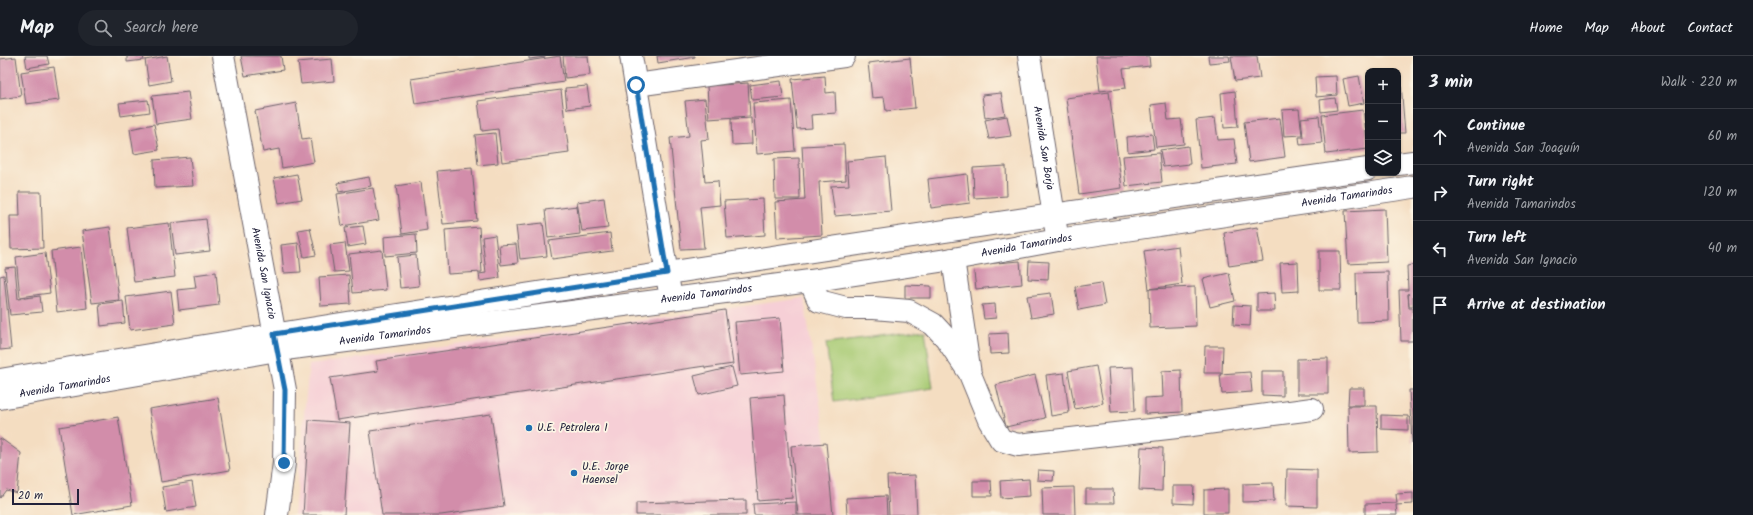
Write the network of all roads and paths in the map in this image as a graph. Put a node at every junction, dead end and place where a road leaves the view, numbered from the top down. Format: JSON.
{"nodes":[{"id":1,"x":223,"y":56,"type":"edge"},
{"id":2,"x":632,"y":56,"type":"edge"},
{"id":3,"x":844,"y":56,"type":"edge"},
{"id":4,"x":1029,"y":56,"type":"edge"},
{"id":5,"x":636,"y":85,"type":"junction"},
{"id":6,"x":1413,"y":162,"type":"edge"},
{"id":7,"x":1401,"y":164,"type":"edge"},
{"id":8,"x":1365,"y":169,"type":"edge"},
{"id":9,"x":1413,"y":187,"type":"edge"},
{"id":10,"x":1053,"y":214,"type":"junction"},
{"id":11,"x":1058,"y":240,"type":"junction"},
{"id":12,"x":953,"y":259,"type":"junction"},
{"id":13,"x":667,"y":273,"type":"junction"},
{"id":14,"x":810,"y":281,"type":"junction"},
{"id":15,"x":671,"y":298,"type":"junction"},
{"id":16,"x":275,"y":342,"type":"junction"},
{"id":17,"x":970,"y":374,"type":"junction"},
{"id":18,"x":0,"y":380,"type":"edge"},
{"id":19,"x":0,"y":398,"type":"edge"},
{"id":20,"x":1312,"y":409,"type":"dead end"},
{"id":21,"x":277,"y":515,"type":"edge"}],
"edges":[{"from":1,"to":16,"type":"street","name":"Avenida San Ignacio"},
{"from":2,"to":5,"type":"street"},
{"from":3,"to":5,"type":"street"},
{"from":4,"to":10,"type":"street","name":"Avenida San Borja"},
{"from":5,"to":13,"type":"street"},
{"from":6,"to":7,"type":"street"},
{"from":8,"to":10,"type":"street","name":"Avenida Tamarindos"},
{"from":9,"to":11,"type":"street","name":"Avenida Tamarindos"},
{"from":10,"to":11,"type":"street","name":"Avenida San Borja"},
{"from":10,"to":13,"type":"street","name":"Avenida Tamarindos"},
{"from":11,"to":12,"type":"street","name":"Avenida Tamarindos"},
{"from":12,"to":14,"type":"street","name":"Avenida Tamarindos"},
{"from":12,"to":17,"type":"street"},
{"from":13,"to":15,"type":"street"},
{"from":13,"to":16,"type":"street","name":"Avenida Tamarindos"},
{"from":14,"to":15,"type":"street","name":"Avenida Tamarindos"},
{"from":14,"to":17,"type":"street"},
{"from":15,"to":16,"type":"street","name":"Avenida Tamarindos"},
{"from":16,"to":18,"type":"street","name":"Avenida Tamarindos"},
{"from":16,"to":19,"type":"street","name":"Avenida Tamarindos"},
{"from":16,"to":21,"type":"street","name":"Avenida San Ignacio"},
{"from":17,"to":20,"type":"street"}]}
